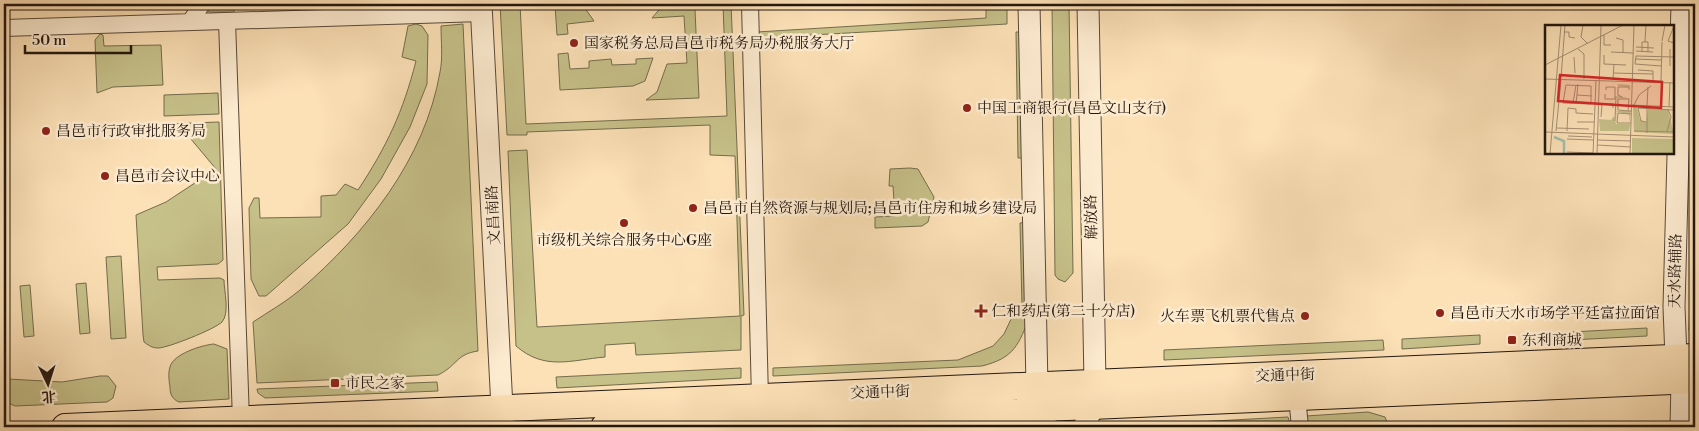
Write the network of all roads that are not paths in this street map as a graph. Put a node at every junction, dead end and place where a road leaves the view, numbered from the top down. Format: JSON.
{"nodes":[{"id":1,"x":202,"y":4,"type":"edge"},
{"id":2,"x":750,"y":4,"type":"edge"},
{"id":3,"x":1030,"y":4,"type":"edge"},
{"id":4,"x":1088,"y":4,"type":"edge"},
{"id":5,"x":1682,"y":4,"type":"edge"},
{"id":6,"x":482,"y":8,"type":"edge"},
{"id":7,"x":227,"y":21,"type":"junction"},
{"id":8,"x":190,"y":22,"type":"junction"},
{"id":9,"x":4,"y":28,"type":"edge"},
{"id":10,"x":1690,"y":369,"type":"edge"},
{"id":11,"x":1298,"y":397,"type":"junction"},
{"id":12,"x":760,"y":398,"type":"junction"},
{"id":13,"x":1091,"y":405,"type":"edge"},
{"id":14,"x":1041,"y":407,"type":"edge"},
{"id":15,"x":502,"y":418,"type":"edge"},
{"id":16,"x":241,"y":420,"type":"junction"},
{"id":17,"x":819,"y":423,"type":"edge"},
{"id":18,"x":65,"y":427,"type":"edge"},
{"id":19,"x":604,"y":427,"type":"edge"},
{"id":20,"x":1300,"y":427,"type":"edge"},
{"id":21,"x":1681,"y":427,"type":"edge"}],
"edges":[{"from":1,"to":8,"type":"street"},
{"from":2,"to":12,"type":"street"},
{"from":3,"to":14,"type":"street"},
{"from":4,"to":13,"type":"street","name":"解放路"},
{"from":5,"to":10,"type":"street","name":"天水路辅路"},
{"from":6,"to":7,"type":"street"},
{"from":6,"to":15,"type":"street","name":"文昌南路"},
{"from":7,"to":8,"type":"street"},
{"from":7,"to":16,"type":"street"},
{"from":8,"to":9,"type":"street"},
{"from":10,"to":11,"type":"main road","name":"交通中街"},
{"from":10,"to":13,"type":"main road","name":"交通中街"},
{"from":10,"to":21,"type":"street","name":"天水路辅路"},
{"from":11,"to":13,"type":"main road","name":"交通中街"},
{"from":11,"to":20,"type":"street"},
{"from":12,"to":14,"type":"main road","name":"交通中街"},
{"from":12,"to":15,"type":"main road","name":"交通中街"},
{"from":13,"to":14,"type":"main road","name":"交通中街"},
{"from":14,"to":17,"type":"main road","name":"交通中街"},
{"from":15,"to":16,"type":"main road","name":"交通中街"},
{"from":16,"to":18,"type":"main road","name":"交通中街"},
{"from":17,"to":19,"type":"main road","name":"交通中街"}]}
